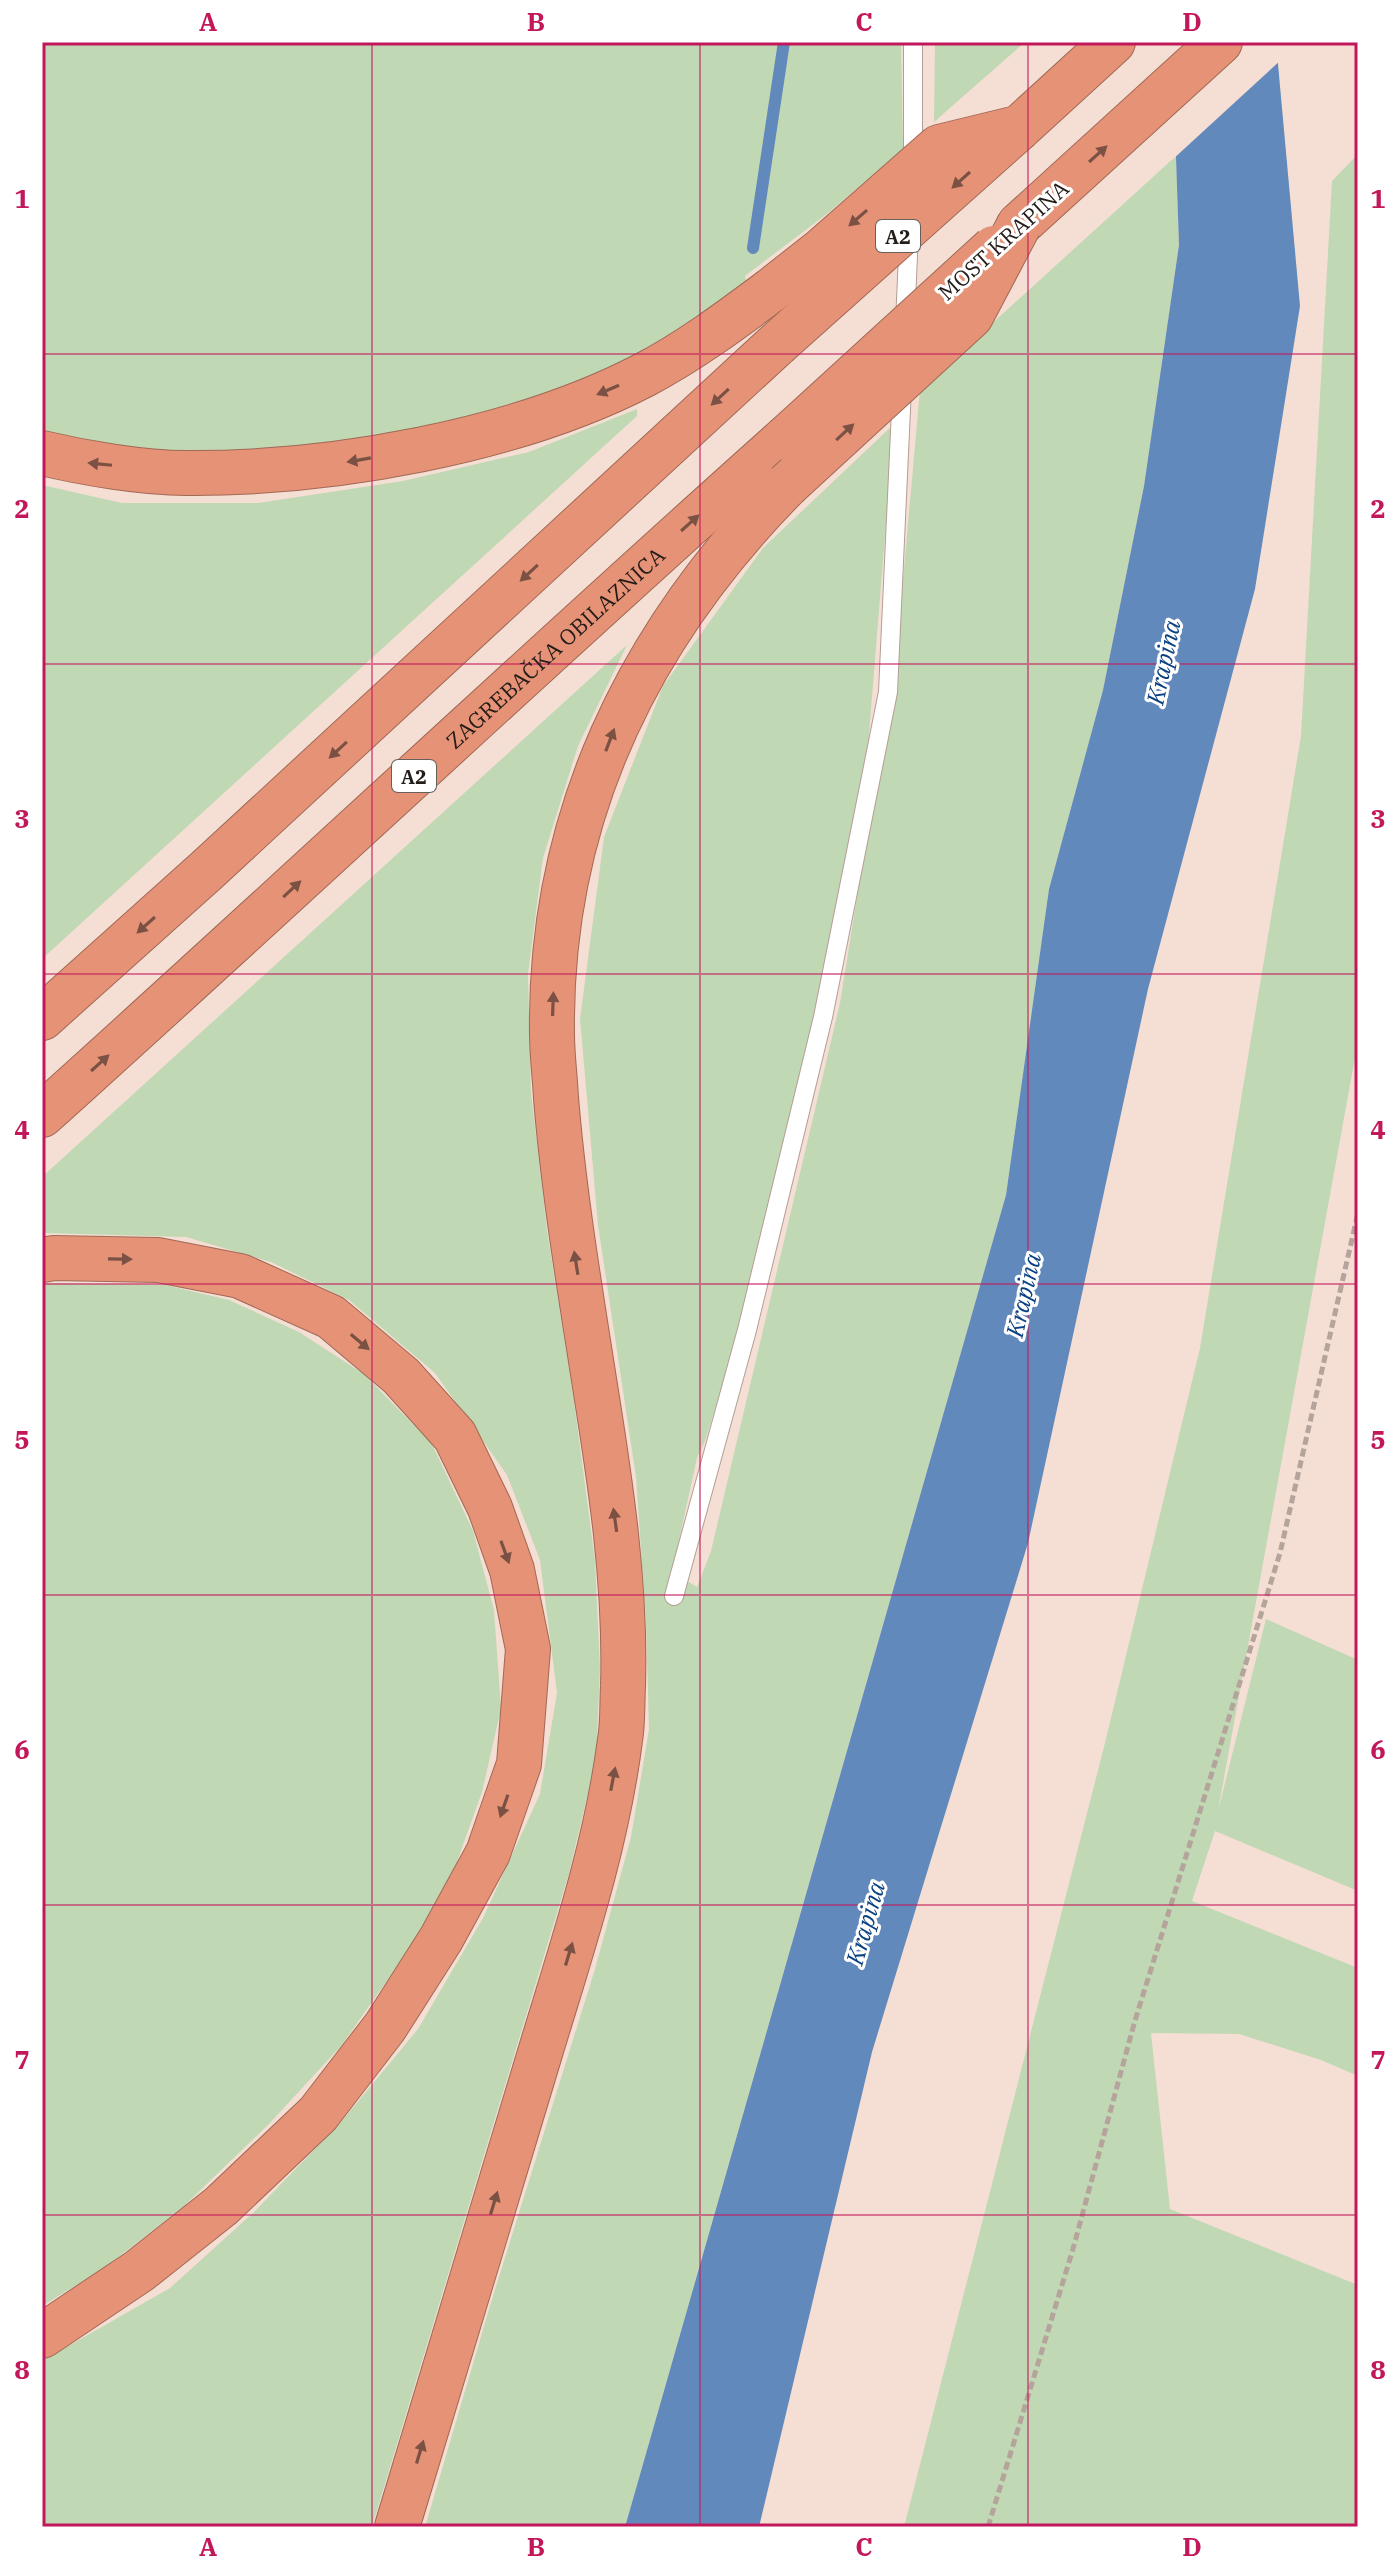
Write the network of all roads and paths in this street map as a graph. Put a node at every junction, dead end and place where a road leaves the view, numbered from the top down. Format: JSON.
{"nodes":[{"id":1,"x":913,"y":42,"type":"edge"},
{"id":2,"x":1113,"y":42,"type":"edge"},
{"id":3,"x":1220,"y":42,"type":"edge"},
{"id":4,"x":1019,"y":128,"type":"junction"},
{"id":5,"x":1019,"y":225,"type":"junction"},
{"id":6,"x":786,"y":438,"type":"joint"},
{"id":7,"x":42,"y":453,"type":"edge"},
{"id":8,"x":42,"y":1018,"type":"edge"},
{"id":9,"x":42,"y":1115,"type":"edge"},
{"id":10,"x":1358,"y":1213,"type":"edge"},
{"id":11,"x":42,"y":1260,"type":"edge"},
{"id":12,"x":674,"y":1596,"type":"dead end"},
{"id":13,"x":42,"y":2336,"type":"edge"},
{"id":14,"x":397,"y":2527,"type":"edge"},
{"id":15,"x":988,"y":2527,"type":"edge"}],
"edges":[{"from":1,"to":12,"type":"lane"},
{"from":2,"to":4,"type":"highway","number":"A2"},
{"from":5,"to":3,"type":"highway","name":"MOST KRAPINA","number":"A2","one_way":true},
{"from":4,"to":7,"type":"highway","one_way":true,"bridge":true},
{"from":4,"to":8,"type":"highway","number":"A2","one_way":true,"bridge":true},
{"from":5,"to":6,"type":"highway","name":"MOST KRAPINA","number":"A2","bridge":true},
{"from":14,"to":5,"type":"highway","one_way":true,"bridge":true},
{"from":9,"to":6,"type":"highway","name":"ZAGREBAČKA OBILAZNICA","number":"A2","one_way":true},
{"from":10,"to":15,"type":"path"},
{"from":11,"to":13,"type":"highway","one_way":true}]}
